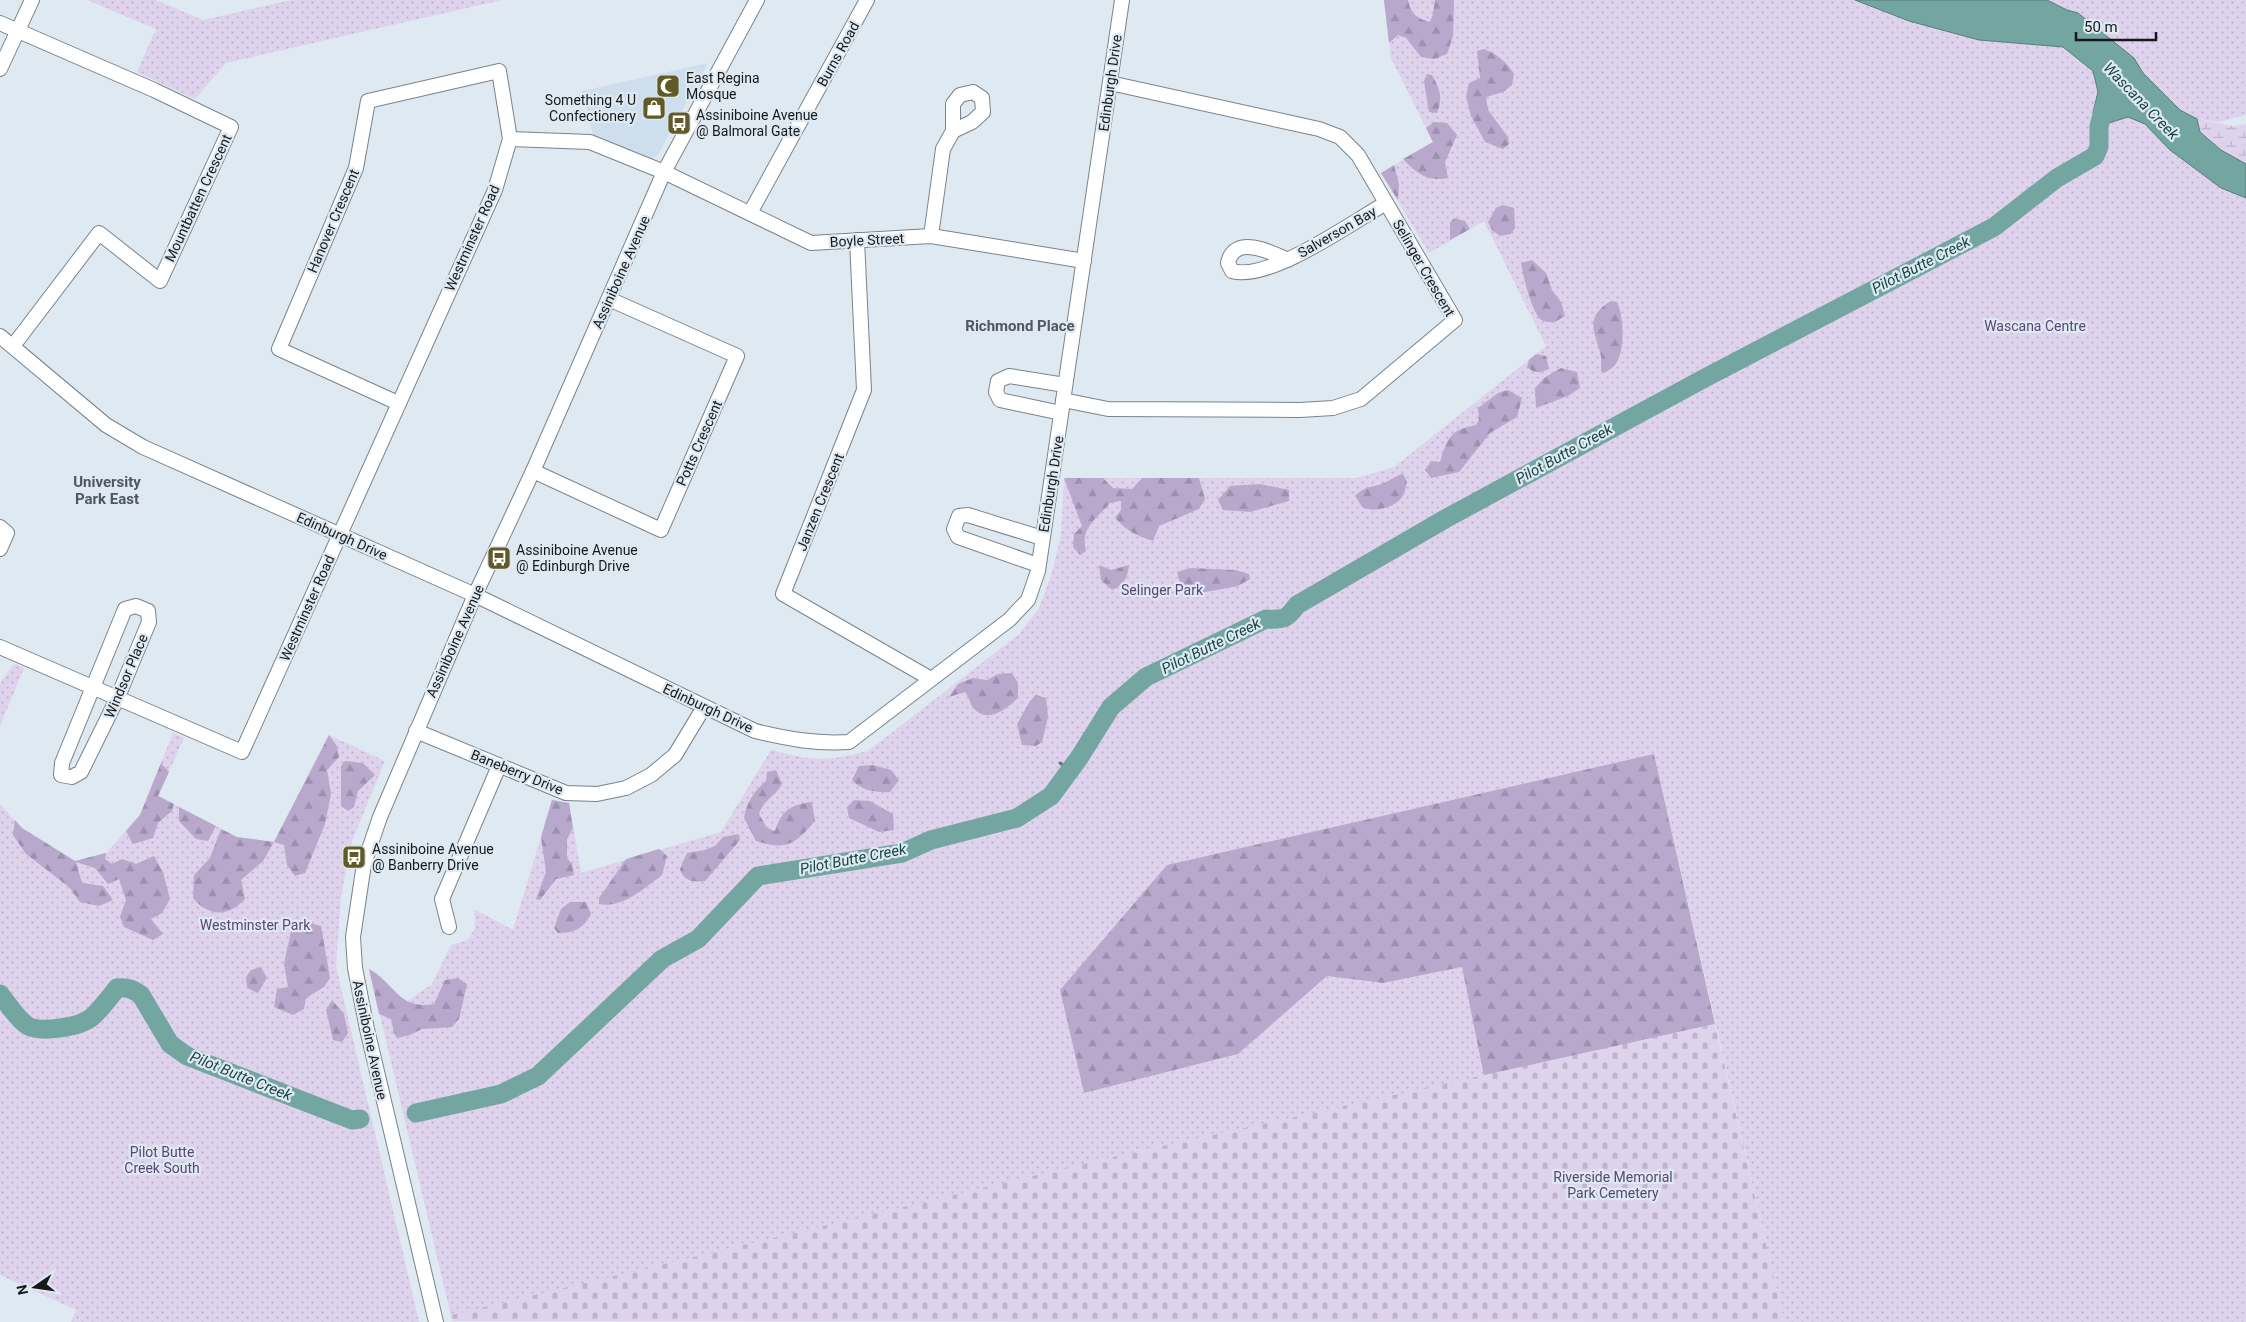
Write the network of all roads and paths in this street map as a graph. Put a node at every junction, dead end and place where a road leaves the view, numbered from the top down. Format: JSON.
{"nodes":[{"id":1,"x":32,"y":0,"type":"edge"},
{"id":2,"x":757,"y":0,"type":"edge"},
{"id":3,"x":867,"y":0,"type":"edge"},
{"id":4,"x":1122,"y":0,"type":"edge"},
{"id":5,"x":0,"y":23,"type":"edge"},
{"id":6,"x":19,"y":32,"type":"junction"},
{"id":7,"x":0,"y":70,"type":"edge"},
{"id":8,"x":1110,"y":83,"type":"junction"},
{"id":9,"x":953,"y":131,"type":"dead end"},
{"id":10,"x":510,"y":139,"type":"junction"},
{"id":11,"x":664,"y":172,"type":"junction"},
{"id":12,"x":1386,"y":203,"type":"junction"},
{"id":13,"x":750,"y":213,"type":"junction"},
{"id":14,"x":931,"y":236,"type":"junction"},
{"id":15,"x":858,"y":240,"type":"junction"},
{"id":16,"x":1288,"y":260,"type":"dead end"},
{"id":17,"x":1084,"y":261,"type":"junction"},
{"id":18,"x":609,"y":299,"type":"junction"},
{"id":19,"x":0,"y":336,"type":"edge"},
{"id":20,"x":12,"y":346,"type":"junction"},
{"id":21,"x":1065,"y":385,"type":"junction"},
{"id":22,"x":398,"y":403,"type":"junction"},
{"id":23,"x":1062,"y":407,"type":"junction"},
{"id":24,"x":533,"y":471,"type":"junction"},
{"id":25,"x":0,"y":527,"type":"edge"},
{"id":26,"x":340,"y":536,"type":"junction"},
{"id":27,"x":1042,"y":538,"type":"junction"},
{"id":28,"x":0,"y":549,"type":"edge"},
{"id":29,"x":1038,"y":565,"type":"junction"},
{"id":30,"x":475,"y":595,"type":"junction"},
{"id":31,"x":0,"y":647,"type":"edge"},
{"id":32,"x":931,"y":680,"type":"junction"},
{"id":33,"x":93,"y":687,"type":"junction"},
{"id":34,"x":117,"y":699,"type":"junction"},
{"id":35,"x":704,"y":707,"type":"junction"},
{"id":36,"x":416,"y":731,"type":"junction"},
{"id":37,"x":499,"y":766,"type":"junction"},
{"id":38,"x":449,"y":927,"type":"dead end"},
{"id":39,"x":436,"y":1322,"type":"edge"}],
"edges":[{"from":1,"to":6,"type":"street"},
{"from":2,"to":11,"type":"street","name":"Assiniboine Avenue"},
{"from":3,"to":13,"type":"street","name":"Burns Road"},
{"from":4,"to":8,"type":"street","name":"Edinburgh Drive"},
{"from":5,"to":6,"type":"street"},
{"from":6,"to":7,"type":"street"},
{"from":6,"to":20,"type":"street","name":"Mountbatten Crescent"},
{"from":8,"to":12,"type":"street","name":"Selinger Crescent"},
{"from":8,"to":17,"type":"street","name":"Edinburgh Drive"},
{"from":9,"to":14,"type":"street"},
{"from":10,"to":11,"type":"street","name":"Boyle Street"},
{"from":10,"to":22,"type":"street","name":"Westminster Road"},
{"from":10,"to":22,"type":"street","name":"Hanover Crescent"},
{"from":11,"to":13,"type":"street","name":"Boyle Street"},
{"from":11,"to":18,"type":"street","name":"Assiniboine Avenue"},
{"from":12,"to":16,"type":"street","name":"Salverson Bay"},
{"from":12,"to":23,"type":"street","name":"Selinger Crescent"},
{"from":13,"to":15,"type":"street","name":"Boyle Street"},
{"from":14,"to":15,"type":"street","name":"Boyle Street"},
{"from":14,"to":17,"type":"street","name":"Boyle Street"},
{"from":15,"to":32,"type":"street","name":"Janzen Crescent"},
{"from":17,"to":21,"type":"street","name":"Edinburgh Drive"},
{"from":18,"to":24,"type":"street","name":"Assiniboine Avenue"},
{"from":18,"to":24,"type":"street","name":"Potts Crescent"},
{"from":19,"to":20,"type":"street","name":"Edinburgh Drive"},
{"from":20,"to":26,"type":"street","name":"Edinburgh Drive"},
{"from":21,"to":23,"type":"street","name":"Edinburgh Drive"},
{"from":21,"to":23,"type":"street"},
{"from":22,"to":26,"type":"street","name":"Westminster Road"},
{"from":23,"to":27,"type":"street","name":"Edinburgh Drive"},
{"from":24,"to":30,"type":"street","name":"Assiniboine Avenue"},
{"from":25,"to":28,"type":"street"},
{"from":26,"to":30,"type":"street","name":"Edinburgh Drive"},
{"from":26,"to":34,"type":"street","name":"Westminster Road"},
{"from":27,"to":29,"type":"street","name":"Edinburgh Drive"},
{"from":27,"to":29,"type":"street"},
{"from":29,"to":32,"type":"street","name":"Edinburgh Drive"},
{"from":30,"to":35,"type":"street","name":"Edinburgh Drive"},
{"from":30,"to":36,"type":"street","name":"Assiniboine Avenue"},
{"from":31,"to":33,"type":"street","name":"Westminster Road"},
{"from":32,"to":35,"type":"street","name":"Edinburgh Drive"},
{"from":33,"to":34,"type":"street","name":"Westminster Road"},
{"from":33,"to":34,"type":"street","name":"Windsor Place"},
{"from":33,"to":34,"type":"street","name":"Windsor Place"},
{"from":35,"to":37,"type":"street","name":"Baneberry Drive"},
{"from":36,"to":37,"type":"street","name":"Baneberry Drive"},
{"from":36,"to":39,"type":"street","name":"Assiniboine Avenue"},
{"from":37,"to":38,"type":"street"}]}
